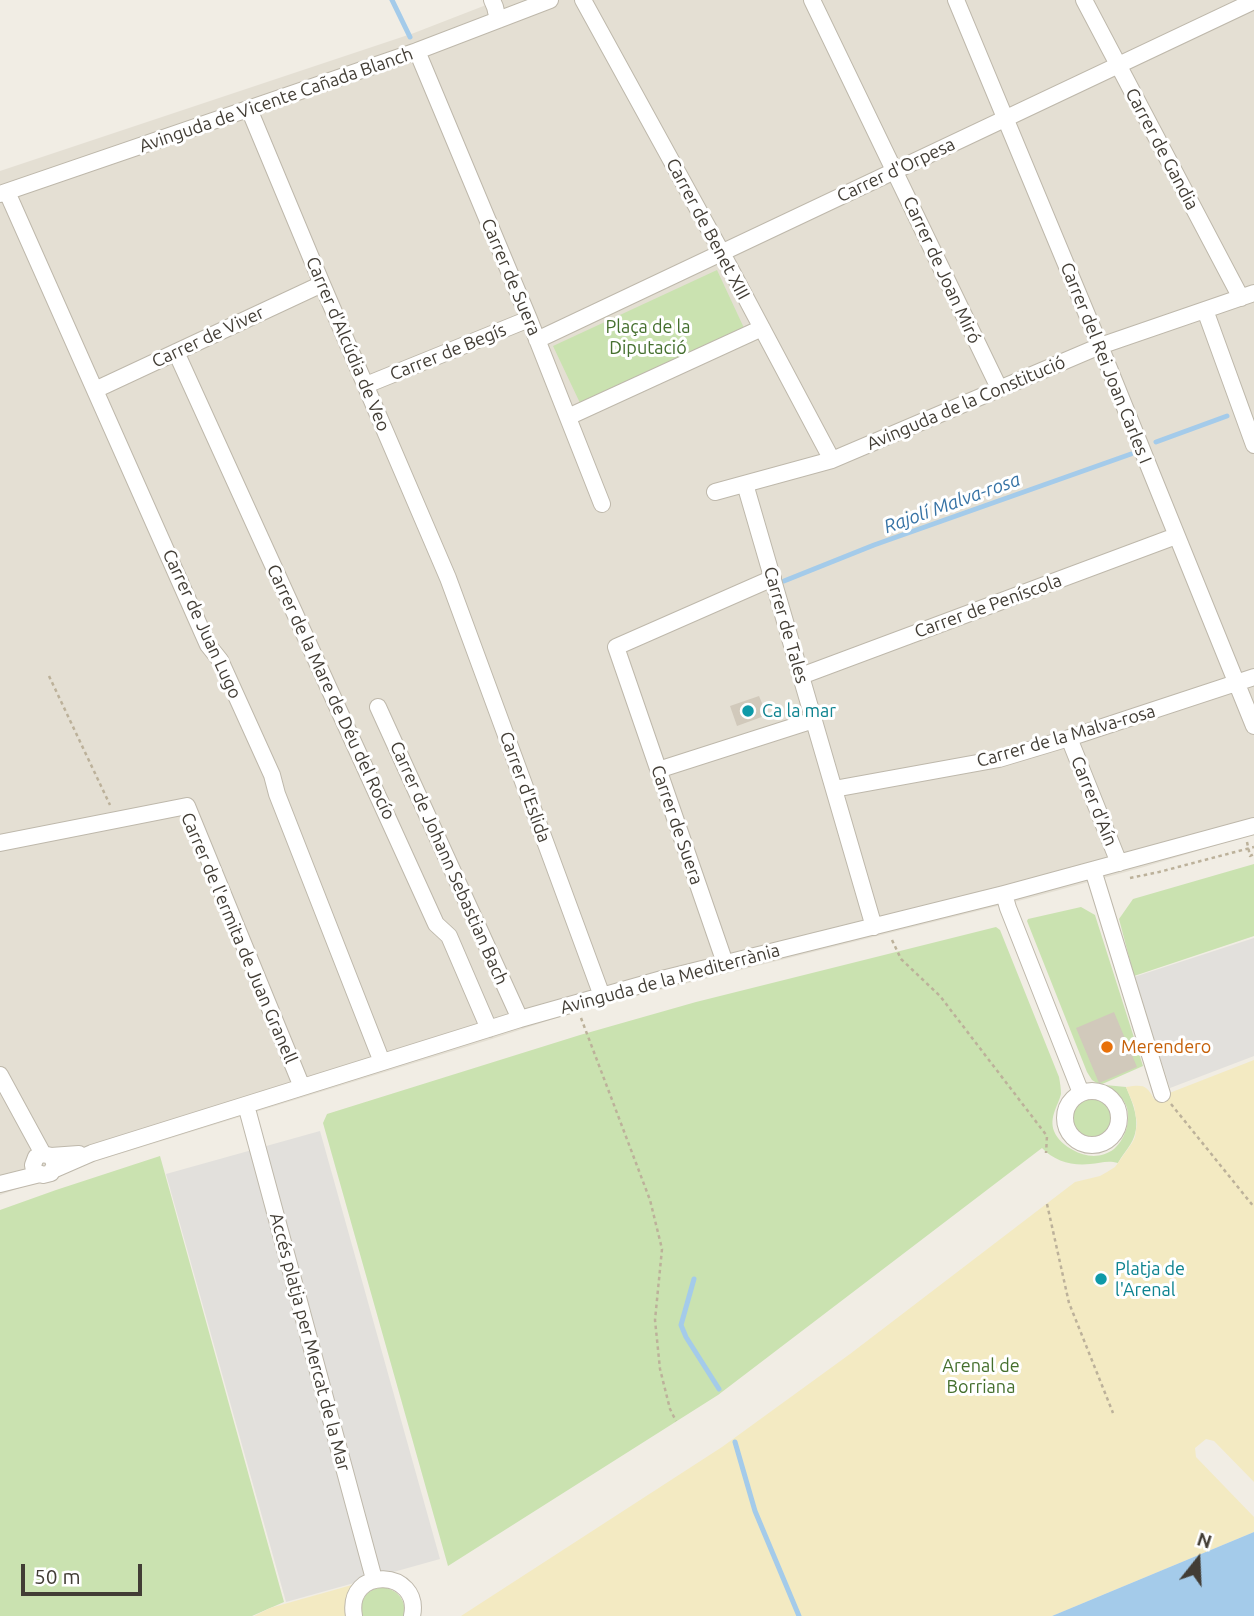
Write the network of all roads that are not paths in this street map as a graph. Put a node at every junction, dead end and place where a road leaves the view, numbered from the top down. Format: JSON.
{"nodes":[{"id":1,"x":550,"y":0,"type":"edge"},
{"id":2,"x":583,"y":0,"type":"edge"},
{"id":3,"x":813,"y":0,"type":"edge"},
{"id":4,"x":956,"y":0,"type":"edge"},
{"id":5,"x":1084,"y":0,"type":"edge"},
{"id":6,"x":1254,"y":1,"type":"edge"},
{"id":7,"x":495,"y":9,"type":"edge"},
{"id":8,"x":417,"y":51,"type":"junction"},
{"id":9,"x":1118,"y":65,"type":"junction"},
{"id":10,"x":249,"y":109,"type":"junction"},
{"id":11,"x":1005,"y":119,"type":"junction"},
{"id":12,"x":895,"y":171,"type":"junction"},
{"id":13,"x":3,"y":193,"type":"edge"},
{"id":14,"x":722,"y":253,"type":"junction"},
{"id":15,"x":322,"y":284,"type":"junction"},
{"id":16,"x":1247,"y":295,"type":"edge"},
{"id":17,"x":1205,"y":310,"type":"junction"},
{"id":18,"x":529,"y":319,"type":"junction"},
{"id":19,"x":762,"y":328,"type":"junction"},
{"id":20,"x":537,"y":340,"type":"junction"},
{"id":21,"x":1100,"y":346,"type":"junction"},
{"id":22,"x":176,"y":352,"type":"junction"},
{"id":23,"x":366,"y":385,"type":"junction"},
{"id":24,"x":999,"y":388,"type":"junction"},
{"id":25,"x":95,"y":390,"type":"junction"},
{"id":26,"x":568,"y":417,"type":"junction"},
{"id":27,"x":1254,"y":445,"type":"edge"},
{"id":28,"x":832,"y":460,"type":"junction"},
{"id":29,"x":745,"y":484,"type":"junction"},
{"id":30,"x":715,"y":492,"type":"dead end"},
{"id":31,"x":603,"y":504,"type":"dead end"},
{"id":32,"x":1176,"y":536,"type":"junction"},
{"id":33,"x":448,"y":578,"type":"joint"},
{"id":34,"x":773,"y":578,"type":"junction"},
{"id":35,"x":801,"y":676,"type":"junction"},
{"id":36,"x":1254,"y":677,"type":"edge"},
{"id":37,"x":1237,"y":683,"type":"junction"},
{"id":38,"x":378,"y":707,"type":"dead end"},
{"id":39,"x":814,"y":720,"type":"junction"},
{"id":40,"x":1254,"y":726,"type":"edge"},
{"id":41,"x":1069,"y":738,"type":"junction"},
{"id":42,"x":659,"y":770,"type":"junction"},
{"id":43,"x":834,"y":789,"type":"junction"},
{"id":44,"x":1254,"y":826,"type":"edge"},
{"id":45,"x":0,"y":843,"type":"edge"},
{"id":46,"x":1119,"y":863,"type":"junction"},
{"id":47,"x":1095,"y":877,"type":"junction"},
{"id":48,"x":1004,"y":894,"type":"junction"},
{"id":49,"x":874,"y":927,"type":"junction"},
{"id":50,"x":725,"y":963,"type":"junction"},
{"id":51,"x":602,"y":996,"type":"junction"},
{"id":52,"x":520,"y":1019,"type":"junction"},
{"id":53,"x":489,"y":1030,"type":"junction"},
{"id":54,"x":382,"y":1062,"type":"junction"},
{"id":55,"x":0,"y":1075,"type":"edge"},
{"id":56,"x":302,"y":1087,"type":"junction"},
{"id":57,"x":1081,"y":1093,"type":"dead end"},
{"id":58,"x":1162,"y":1094,"type":"road end"},
{"id":59,"x":246,"y":1105,"type":"junction"},
{"id":60,"x":44,"y":1164,"type":"junction"},
{"id":61,"x":4,"y":1182,"type":"edge"},
{"id":62,"x":374,"y":1579,"type":"junction"},
{"id":63,"x":354,"y":1616,"type":"edge"},
{"id":64,"x":412,"y":1616,"type":"edge"}],
"edges":[{"from":1,"to":7,"type":"street","name":"Avinguda de Vicente Cañada Blanch"},
{"from":2,"to":14,"type":"street","name":"Carrer de Benet XIII"},
{"from":3,"to":12,"type":"street","name":"Carrer de Joan Miró"},
{"from":4,"to":11,"type":"street","name":"Carrer del Rei Joan Carles I"},
{"from":5,"to":9,"type":"street","name":"Carrer de Gandia"},
{"from":6,"to":9,"type":"street","name":"Carrer d'Orpesa"},
{"from":7,"to":8,"type":"street","name":"Avinguda de Vicente Cañada Blanch"},
{"from":8,"to":10,"type":"street","name":"Avinguda de Vicente Cañada Blanch"},
{"from":8,"to":18,"type":"street","name":"Carrer de Suera"},
{"from":9,"to":11,"type":"street","name":"Carrer d'Orpesa"},
{"from":9,"to":16,"type":"street","name":"Carrer de Gandia"},
{"from":10,"to":13,"type":"street","name":"Avinguda de Vicente Cañada Blanch"},
{"from":10,"to":15,"type":"street","name":"Carrer d'Alcúdia de Veo"},
{"from":11,"to":12,"type":"street","name":"Carrer d'Orpesa"},
{"from":11,"to":21,"type":"street","name":"Carrer del Rei Joan Carles I"},
{"from":12,"to":14,"type":"street","name":"Carrer d'Orpesa"},
{"from":12,"to":24,"type":"street","name":"Carrer de Joan Miró"},
{"from":13,"to":25,"type":"street","name":"Carrer de Juan Lugo"},
{"from":14,"to":19,"type":"street","name":"Carrer de Benet XIII"},
{"from":14,"to":20,"type":"street","name":"Carrer d'Orpesa"},
{"from":15,"to":22,"type":"street","name":"Carrer de Viver"},
{"from":15,"to":23,"type":"street","name":"Carrer d'Alcúdia de Veo"},
{"from":16,"to":17,"type":"street","name":"Avinguda de la Constitució"},
{"from":17,"to":21,"type":"street","name":"Avinguda de la Constitució"},
{"from":17,"to":27,"type":"street"},
{"from":18,"to":20,"type":"street","name":"Carrer de Suera"},
{"from":18,"to":23,"type":"street","name":"Carrer de Begís"},
{"from":19,"to":26,"type":"street"},
{"from":19,"to":28,"type":"street","name":"Carrer de Benet XIII"},
{"from":20,"to":26,"type":"street","name":"Carrer de Suera"},
{"from":21,"to":24,"type":"street","name":"Avinguda de la Constitució"},
{"from":21,"to":32,"type":"street","name":"Carrer del Rei Joan Carles I"},
{"from":22,"to":25,"type":"street","name":"Carrer de Viver"},
{"from":22,"to":53,"type":"street","name":"Carrer de la Mare de Déu del Rocío"},
{"from":23,"to":33,"type":"street","name":"Carrer d'Alcúdia de Veo"},
{"from":24,"to":28,"type":"street","name":"Avinguda de la Constitució"},
{"from":25,"to":54,"type":"street","name":"Carrer de Juan Lugo"},
{"from":26,"to":31,"type":"street","name":"Carrer de Suera"},
{"from":28,"to":29,"type":"street","name":"Avinguda de la Constitució"},
{"from":29,"to":30,"type":"street","name":"Avinguda de la Constitució"},
{"from":29,"to":34,"type":"street","name":"Carrer de Tales"},
{"from":32,"to":35,"type":"street","name":"Carrer de Peníscola"},
{"from":32,"to":37,"type":"street","name":"Carrer del Rei Joan Carles I"},
{"from":33,"to":51,"type":"street","name":"Carrer d'Eslida"},
{"from":34,"to":35,"type":"street","name":"Carrer de Tales"},
{"from":34,"to":42,"type":"street","name":"Carrer de Suera"},
{"from":35,"to":39,"type":"street","name":"Carrer de Tales"},
{"from":36,"to":37,"type":"street","name":"Carrer de la Malva-rosa"},
{"from":37,"to":40,"type":"street","name":"Carrer del Rei Joan Carles I"},
{"from":37,"to":41,"type":"street","name":"Carrer de la Malva-rosa"},
{"from":38,"to":52,"type":"street","name":"Carrer de Johann Sebastian Bach"},
{"from":39,"to":42,"type":"street"},
{"from":39,"to":43,"type":"street","name":"Carrer de Tales"},
{"from":41,"to":43,"type":"street","name":"Carrer de la Malva-rosa"},
{"from":41,"to":46,"type":"street","name":"Carrer d'Aín"},
{"from":42,"to":50,"type":"street","name":"Carrer de Suera"},
{"from":43,"to":49,"type":"street","name":"Carrer de Tales"},
{"from":44,"to":46,"type":"street","name":"Avinguda de la Mediterrània"},
{"from":45,"to":56,"type":"street","name":"Carrer de l'ermita de Juan Granell"},
{"from":46,"to":47,"type":"street","name":"Avinguda de la Mediterrània"},
{"from":47,"to":48,"type":"street","name":"Avinguda de la Mediterrània"},
{"from":47,"to":58,"type":"street"},
{"from":48,"to":49,"type":"street","name":"Avinguda de la Mediterrània"},
{"from":48,"to":57,"type":"street"},
{"from":49,"to":50,"type":"street","name":"Avinguda de la Mediterrània"},
{"from":50,"to":51,"type":"street","name":"Avinguda de la Mediterrània"},
{"from":51,"to":52,"type":"street","name":"Avinguda de la Mediterrània"},
{"from":52,"to":53,"type":"street","name":"Avinguda de la Mediterrània"},
{"from":53,"to":54,"type":"street","name":"Avinguda de la Mediterrània"},
{"from":54,"to":56,"type":"street","name":"Avinguda de la Mediterrània"},
{"from":55,"to":60,"type":"street"},
{"from":56,"to":59,"type":"street","name":"Avinguda de la Mediterrània"},
{"from":59,"to":60,"type":"street","name":"Avinguda de la Mediterrània"},
{"from":59,"to":62,"type":"street","name":"Accés platja per Mercat de la Mar"},
{"from":60,"to":61,"type":"street","name":"Avinguda de la Mediterrània"},
{"from":62,"to":63,"type":"street"},
{"from":62,"to":64,"type":"street"}]}
